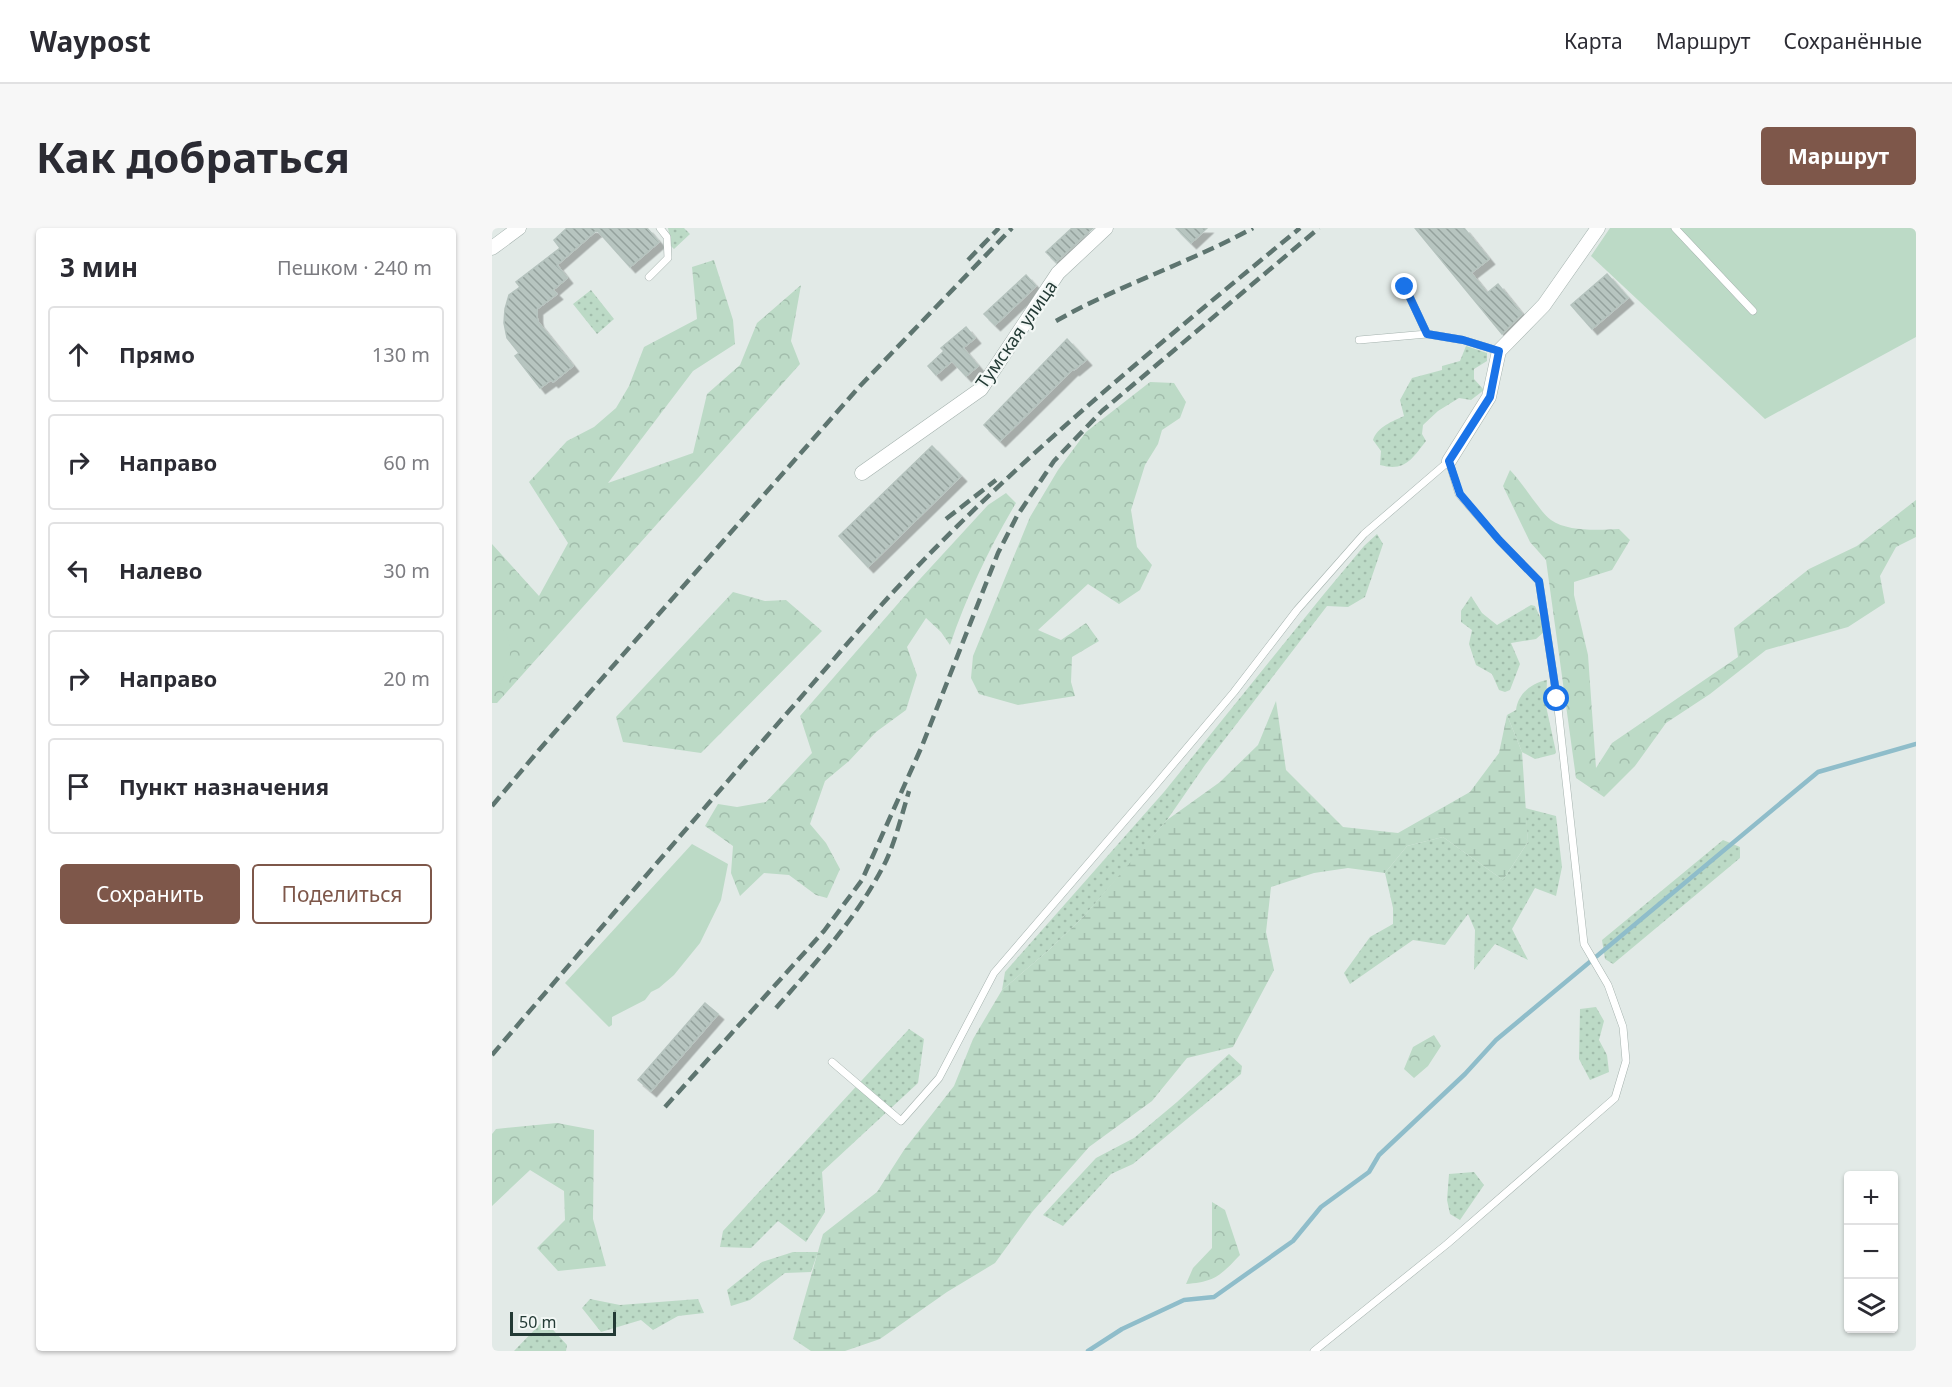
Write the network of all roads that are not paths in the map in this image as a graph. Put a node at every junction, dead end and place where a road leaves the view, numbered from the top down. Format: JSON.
{"nodes":[{"id":1,"x":519,"y":228,"type":"edge"},
{"id":2,"x":660,"y":228,"type":"edge"},
{"id":3,"x":1106,"y":228,"type":"edge"},
{"id":4,"x":1598,"y":228,"type":"edge"},
{"id":5,"x":1675,"y":228,"type":"edge"},
{"id":6,"x":492,"y":248,"type":"edge"},
{"id":7,"x":649,"y":277,"type":"dead end"},
{"id":8,"x":1405,"y":287,"type":"dead end"},
{"id":9,"x":1753,"y":311,"type":"dead end"},
{"id":10,"x":1427,"y":334,"type":"junction"},
{"id":11,"x":1359,"y":340,"type":"dead end"},
{"id":12,"x":1499,"y":351,"type":"junction"},
{"id":13,"x":1449,"y":461,"type":"junction"},
{"id":14,"x":862,"y":473,"type":"dead end"},
{"id":15,"x":832,"y":1062,"type":"dead end"},
{"id":16,"x":1314,"y":1351,"type":"edge"}],
"edges":[{"from":1,"to":6,"type":"street"},
{"from":2,"to":7,"type":"lane"},
{"from":3,"to":14,"type":"street","name":"Тумская улица"},
{"from":4,"to":12,"type":"street"},
{"from":5,"to":9,"type":"lane"},
{"from":8,"to":10,"type":"lane"},
{"from":10,"to":11,"type":"lane"},
{"from":10,"to":12,"type":"lane"},
{"from":12,"to":13,"type":"street"},
{"from":13,"to":15,"type":"lane"},
{"from":13,"to":16,"type":"lane"}]}
